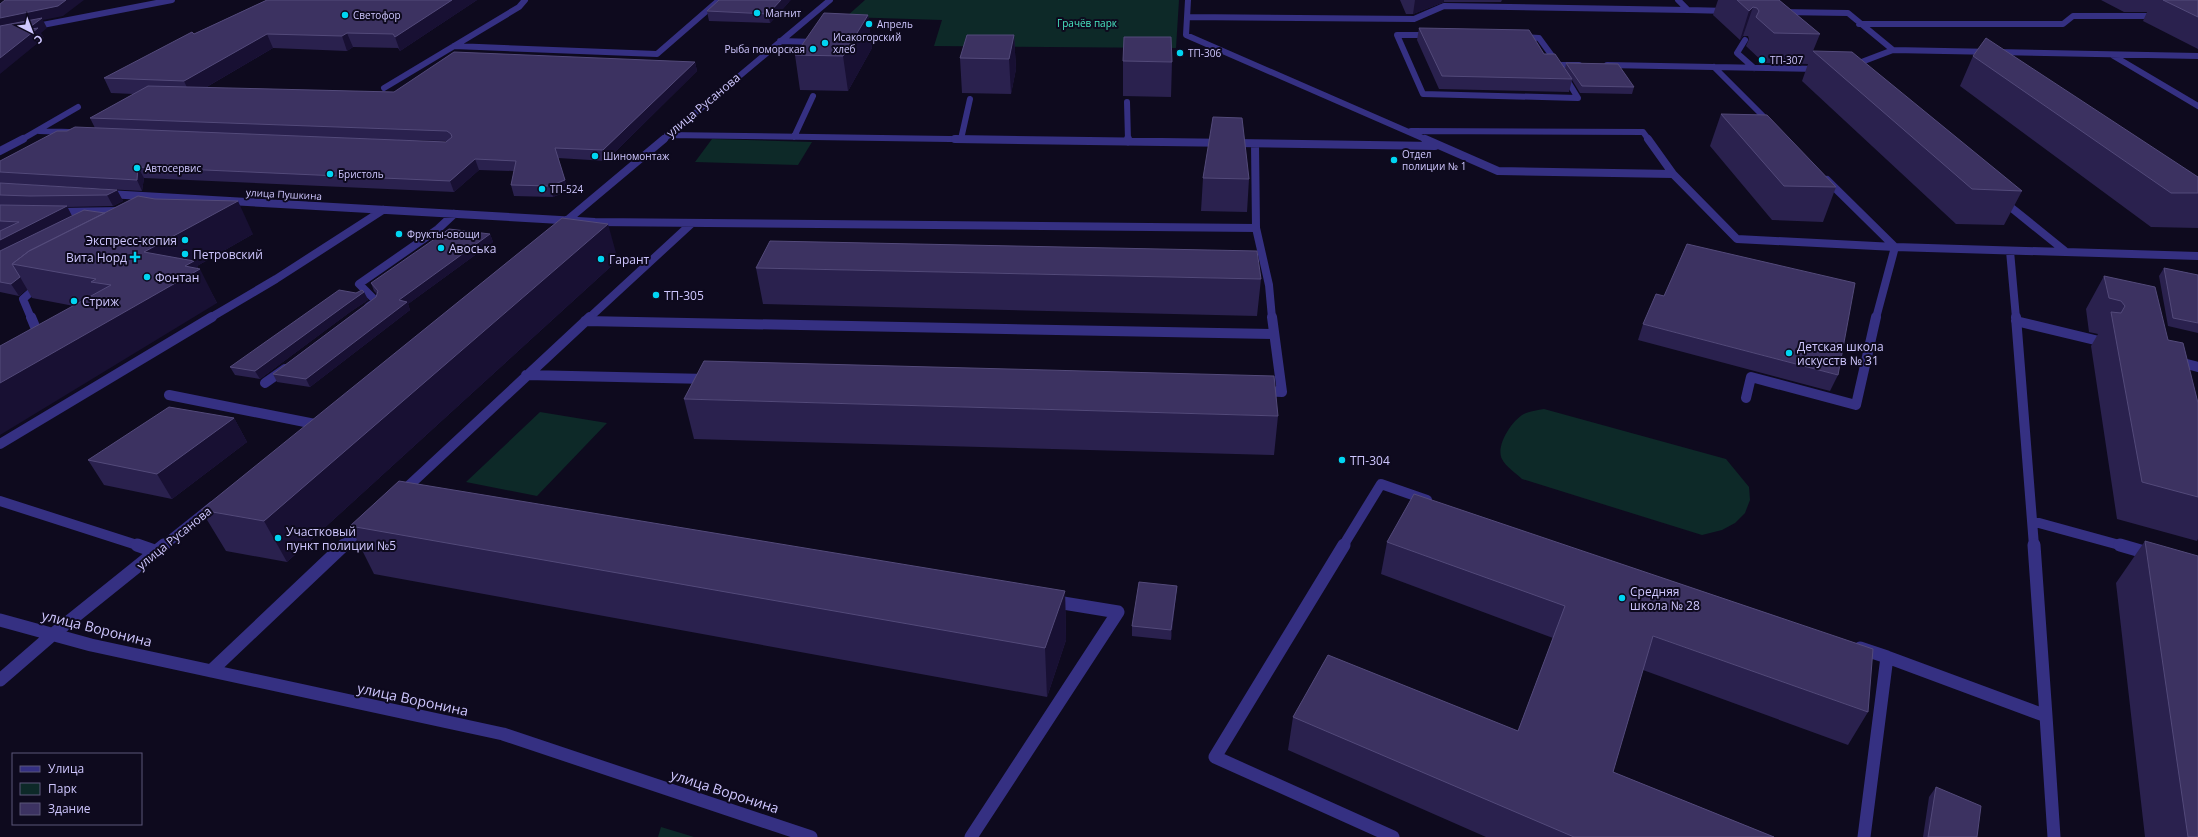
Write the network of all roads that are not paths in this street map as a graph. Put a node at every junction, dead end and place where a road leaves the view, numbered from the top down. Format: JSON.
{"nodes":[{"id":1,"x":172,"y":0,"type":"edge"},
{"id":2,"x":525,"y":0,"type":"edge"},
{"id":3,"x":830,"y":0,"type":"edge"},
{"id":4,"x":1188,"y":0,"type":"edge"},
{"id":5,"x":1678,"y":0,"type":"edge"},
{"id":6,"x":718,"y":1,"type":"edge"},
{"id":7,"x":1688,"y":10,"type":"junction"},
{"id":8,"x":1734,"y":11,"type":"dead end"},
{"id":9,"x":1773,"y":12,"type":"edge"},
{"id":10,"x":2167,"y":16,"type":"edge"},
{"id":11,"x":1187,"y":17,"type":"junction"},
{"id":12,"x":1859,"y":24,"type":"junction"},
{"id":13,"x":22,"y":29,"type":"edge"},
{"id":14,"x":1437,"y":36,"type":"edge"},
{"id":15,"x":1515,"y":37,"type":"edge"},
{"id":16,"x":1745,"y":40,"type":"edge"},
{"id":17,"x":780,"y":41,"type":"junction"},
{"id":18,"x":826,"y":41,"type":"edge"},
{"id":19,"x":454,"y":46,"type":"junction"},
{"id":20,"x":1893,"y":50,"type":"junction"},
{"id":21,"x":1969,"y":50,"type":"junction"},
{"id":22,"x":2110,"y":54,"type":"junction"},
{"id":23,"x":2198,"y":56,"type":"edge"},
{"id":24,"x":1982,"y":59,"type":"edge"},
{"id":25,"x":1558,"y":64,"type":"junction"},
{"id":26,"x":1589,"y":65,"type":"edge"},
{"id":27,"x":1596,"y":65,"type":"edge"},
{"id":28,"x":1714,"y":67,"type":"junction"},
{"id":29,"x":1754,"y":68,"type":"junction"},
{"id":30,"x":1828,"y":69,"type":"edge"},
{"id":31,"x":1849,"y":74,"type":"edge"},
{"id":32,"x":384,"y":88,"type":"dead end"},
{"id":33,"x":814,"y":96,"type":"edge"},
{"id":34,"x":970,"y":99,"type":"edge"},
{"id":35,"x":1127,"y":102,"type":"dead end"},
{"id":36,"x":2198,"y":106,"type":"edge"},
{"id":37,"x":78,"y":107,"type":"dead end"},
{"id":38,"x":1776,"y":129,"type":"edge"},
{"id":39,"x":39,"y":131,"type":"junction"},
{"id":40,"x":1405,"y":131,"type":"junction"},
{"id":41,"x":79,"y":132,"type":"edge"},
{"id":42,"x":667,"y":135,"type":"junction"},
{"id":43,"x":794,"y":137,"type":"junction"},
{"id":44,"x":961,"y":139,"type":"junction"},
{"id":45,"x":1128,"y":142,"type":"junction"},
{"id":46,"x":1255,"y":144,"type":"junction"},
{"id":47,"x":1441,"y":146,"type":"junction"},
{"id":48,"x":0,"y":151,"type":"edge"},
{"id":49,"x":1673,"y":174,"type":"junction"},
{"id":50,"x":1821,"y":174,"type":"edge"},
{"id":51,"x":96,"y":193,"type":"edge"},
{"id":52,"x":1997,"y":196,"type":"edge"},
{"id":53,"x":199,"y":199,"type":"junction"},
{"id":54,"x":185,"y":207,"type":"edge"},
{"id":55,"x":383,"y":210,"type":"junction"},
{"id":56,"x":131,"y":211,"type":"edge"},
{"id":57,"x":52,"y":212,"type":"edge"},
{"id":58,"x":454,"y":214,"type":"junction"},
{"id":59,"x":82,"y":219,"type":"edge"},
{"id":60,"x":120,"y":220,"type":"edge"},
{"id":61,"x":567,"y":221,"type":"junction"},
{"id":62,"x":691,"y":224,"type":"junction"},
{"id":63,"x":558,"y":228,"type":"edge"},
{"id":64,"x":1256,"y":228,"type":"junction"},
{"id":65,"x":1895,"y":248,"type":"junction"},
{"id":66,"x":2010,"y":251,"type":"junction"},
{"id":67,"x":2065,"y":252,"type":"junction"},
{"id":68,"x":2198,"y":256,"type":"edge"},
{"id":69,"x":46,"y":280,"type":"edge"},
{"id":70,"x":358,"y":315,"type":"edge"},
{"id":71,"x":585,"y":321,"type":"junction"},
{"id":72,"x":2016,"y":321,"type":"junction"},
{"id":73,"x":1273,"y":334,"type":"junction"},
{"id":74,"x":2099,"y":341,"type":"dead end"},
{"id":75,"x":27,"y":347,"type":"edge"},
{"id":76,"x":2166,"y":359,"type":"edge"},
{"id":77,"x":290,"y":365,"type":"edge"},
{"id":78,"x":2198,"y":367,"type":"edge"},
{"id":79,"x":526,"y":375,"type":"junction"},
{"id":80,"x":717,"y":379,"type":"edge"},
{"id":81,"x":265,"y":383,"type":"dead end"},
{"id":82,"x":1251,"y":391,"type":"edge"},
{"id":83,"x":169,"y":395,"type":"dead end"},
{"id":84,"x":1746,"y":398,"type":"dead end"},
{"id":85,"x":303,"y":434,"type":"edge"},
{"id":86,"x":0,"y":444,"type":"edge"},
{"id":87,"x":414,"y":498,"type":"edge"},
{"id":88,"x":0,"y":501,"type":"edge"},
{"id":89,"x":218,"y":502,"type":"edge"},
{"id":90,"x":1441,"y":505,"type":"edge"},
{"id":91,"x":369,"y":522,"type":"edge"},
{"id":92,"x":2032,"y":522,"type":"junction"},
{"id":93,"x":157,"y":552,"type":"junction"},
{"id":94,"x":2160,"y":556,"type":"edge"},
{"id":95,"x":1037,"y":599,"type":"edge"},
{"id":96,"x":0,"y":620,"type":"edge"},
{"id":97,"x":52,"y":635,"type":"junction"},
{"id":98,"x":1849,"y":644,"type":"edge"},
{"id":99,"x":1887,"y":657,"type":"junction"},
{"id":100,"x":211,"y":671,"type":"junction"},
{"id":101,"x":0,"y":680,"type":"edge"},
{"id":102,"x":2046,"y":716,"type":"junction"},
{"id":103,"x":811,"y":837,"type":"edge"},
{"id":104,"x":971,"y":837,"type":"edge"},
{"id":105,"x":1393,"y":837,"type":"edge"},
{"id":106,"x":1864,"y":837,"type":"edge"},
{"id":107,"x":2054,"y":837,"type":"edge"}],
"edges":[{"from":1,"to":13,"type":"street"},
{"from":2,"to":19,"type":"street"},
{"from":3,"to":17,"type":"street","name":"улица Русанова"},
{"from":4,"to":11,"type":"street"},
{"from":5,"to":7,"type":"street"},
{"from":6,"to":19,"type":"street"},
{"from":7,"to":8,"type":"street"},
{"from":7,"to":11,"type":"street"},
{"from":9,"to":12,"type":"street"},
{"from":10,"to":12,"type":"street"},
{"from":11,"to":40,"type":"street"},
{"from":12,"to":20,"type":"street"},
{"from":14,"to":25,"type":"street"},
{"from":15,"to":25,"type":"street"},
{"from":16,"to":29,"type":"street"},
{"from":17,"to":18,"type":"street"},
{"from":17,"to":42,"type":"street","name":"улица Русанова"},
{"from":19,"to":32,"type":"street"},
{"from":20,"to":21,"type":"street"},
{"from":20,"to":31,"type":"street"},
{"from":21,"to":22,"type":"street"},
{"from":21,"to":24,"type":"street"},
{"from":22,"to":23,"type":"street"},
{"from":22,"to":36,"type":"street"},
{"from":25,"to":26,"type":"street"},
{"from":27,"to":28,"type":"street"},
{"from":28,"to":29,"type":"street"},
{"from":28,"to":38,"type":"street"},
{"from":29,"to":30,"type":"street"},
{"from":33,"to":43,"type":"street"},
{"from":34,"to":44,"type":"street"},
{"from":35,"to":45,"type":"street"},
{"from":37,"to":39,"type":"street"},
{"from":39,"to":41,"type":"street"},
{"from":39,"to":48,"type":"street"},
{"from":40,"to":47,"type":"street"},
{"from":40,"to":49,"type":"street"},
{"from":42,"to":43,"type":"street"},
{"from":42,"to":61,"type":"street","name":"улица Русанова"},
{"from":43,"to":44,"type":"street"},
{"from":44,"to":45,"type":"street"},
{"from":45,"to":46,"type":"street"},
{"from":46,"to":47,"type":"street"},
{"from":46,"to":64,"type":"street"},
{"from":47,"to":49,"type":"street"},
{"from":49,"to":65,"type":"street"},
{"from":50,"to":65,"type":"street"},
{"from":51,"to":53,"type":"street","name":"улица Пушкина"},
{"from":52,"to":67,"type":"street"},
{"from":53,"to":54,"type":"street"},
{"from":53,"to":55,"type":"street","name":"улица Пушкина"},
{"from":55,"to":58,"type":"street","name":"улица Пушкина"},
{"from":55,"to":86,"type":"street"},
{"from":56,"to":57,"type":"street"},
{"from":58,"to":61,"type":"street","name":"улица Пушкина"},
{"from":58,"to":70,"type":"street"},
{"from":59,"to":60,"type":"street"},
{"from":61,"to":62,"type":"street","name":"улица Пушкина"},
{"from":61,"to":63,"type":"street","name":"улица Русанова"},
{"from":62,"to":64,"type":"street","name":"улица Пушкина"},
{"from":62,"to":71,"type":"street"},
{"from":64,"to":73,"type":"street"},
{"from":65,"to":66,"type":"street"},
{"from":65,"to":84,"type":"street"},
{"from":66,"to":67,"type":"street"},
{"from":66,"to":72,"type":"street"},
{"from":67,"to":68,"type":"street"},
{"from":69,"to":75,"type":"street"},
{"from":71,"to":73,"type":"street"},
{"from":71,"to":79,"type":"street"},
{"from":72,"to":74,"type":"street"},
{"from":72,"to":92,"type":"street"},
{"from":73,"to":82,"type":"street"},
{"from":76,"to":78,"type":"street"},
{"from":77,"to":81,"type":"street"},
{"from":79,"to":80,"type":"street"},
{"from":79,"to":87,"type":"street"},
{"from":83,"to":85,"type":"street"},
{"from":88,"to":93,"type":"street"},
{"from":89,"to":93,"type":"street","name":"улица Русанова"},
{"from":90,"to":105,"type":"street"},
{"from":91,"to":100,"type":"street"},
{"from":92,"to":94,"type":"street"},
{"from":92,"to":102,"type":"street"},
{"from":93,"to":97,"type":"street","name":"улица Русанова"},
{"from":95,"to":104,"type":"street"},
{"from":96,"to":97,"type":"street","name":"улица Воронина"},
{"from":97,"to":100,"type":"street","name":"улица Воронина"},
{"from":97,"to":101,"type":"street","name":"улица Русанова"},
{"from":98,"to":99,"type":"street"},
{"from":99,"to":102,"type":"street"},
{"from":99,"to":106,"type":"street"},
{"from":100,"to":103,"type":"street","name":"улица Воронина"},
{"from":102,"to":107,"type":"street"}]}
